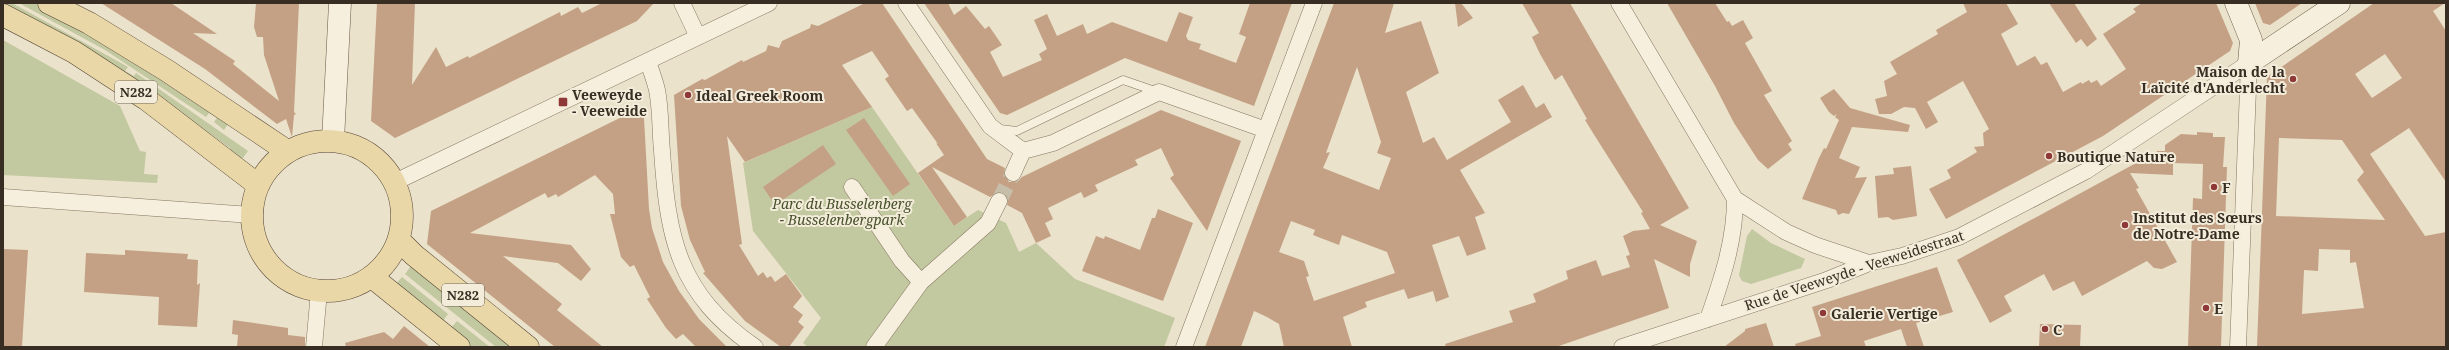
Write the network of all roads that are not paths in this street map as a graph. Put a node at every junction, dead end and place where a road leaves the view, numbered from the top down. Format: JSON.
{"nodes":[{"id":1,"x":49,"y":3,"type":"edge"},
{"id":2,"x":340,"y":3,"type":"edge"},
{"id":3,"x":682,"y":3,"type":"edge"},
{"id":4,"x":770,"y":3,"type":"edge"},
{"id":5,"x":906,"y":3,"type":"edge"},
{"id":6,"x":1314,"y":3,"type":"edge"},
{"id":7,"x":1619,"y":3,"type":"edge"},
{"id":8,"x":2236,"y":3,"type":"edge"},
{"id":9,"x":2339,"y":3,"type":"edge"},
{"id":10,"x":3,"y":14,"type":"edge"},
{"id":11,"x":698,"y":37,"type":"junction"},
{"id":12,"x":648,"y":61,"type":"junction"},
{"id":13,"x":2249,"y":63,"type":"junction"},
{"id":14,"x":1159,"y":92,"type":"junction"},
{"id":15,"x":990,"y":126,"type":"junction"},
{"id":16,"x":1266,"y":130,"type":"junction"},
{"id":17,"x":333,"y":140,"type":"junction"},
{"id":18,"x":287,"y":151,"type":"junction"},
{"id":19,"x":1023,"y":151,"type":"junction"},
{"id":20,"x":1013,"y":173,"type":"tunnel mouth"},
{"id":21,"x":395,"y":182,"type":"junction"},
{"id":22,"x":258,"y":185,"type":"junction"},
{"id":23,"x":852,"y":187,"type":"dead end"},
{"id":24,"x":3,"y":197,"type":"edge"},
{"id":25,"x":1735,"y":199,"type":"junction"},
{"id":26,"x":999,"y":201,"type":"tunnel mouth"},
{"id":27,"x":251,"y":215,"type":"junction"},
{"id":28,"x":399,"y":240,"type":"junction"},
{"id":29,"x":1869,"y":263,"type":"junction"},
{"id":30,"x":372,"y":277,"type":"junction"},
{"id":31,"x":921,"y":282,"type":"junction"},
{"id":32,"x":319,"y":291,"type":"junction"},
{"id":33,"x":1708,"y":319,"type":"junction"},
{"id":34,"x":314,"y":347,"type":"edge"},
{"id":35,"x":459,"y":347,"type":"edge"},
{"id":36,"x":528,"y":347,"type":"edge"},
{"id":37,"x":755,"y":347,"type":"edge"},
{"id":38,"x":874,"y":347,"type":"edge"},
{"id":39,"x":1184,"y":347,"type":"edge"},
{"id":40,"x":1622,"y":347,"type":"edge"},
{"id":41,"x":2238,"y":347,"type":"edge"}],
"edges":[{"from":1,"to":18,"type":"main road","number":"N282"},
{"from":2,"to":17,"type":"street"},
{"from":3,"to":11,"type":"street"},
{"from":4,"to":11,"type":"street"},
{"from":5,"to":15,"type":"street"},
{"from":6,"to":16,"type":"street"},
{"from":7,"to":25,"type":"street"},
{"from":8,"to":13,"type":"street"},
{"from":9,"to":13,"type":"street","name":"Rue de Veeweyde - Veeweidestraat"},
{"from":10,"to":22,"type":"main road","number":"N282"},
{"from":11,"to":12,"type":"street"},
{"from":12,"to":21,"type":"street"},
{"from":12,"to":37,"type":"street"},
{"from":13,"to":29,"type":"street","name":"Rue de Veeweyde - Veeweidestraat"},
{"from":13,"to":41,"type":"street"},
{"from":14,"to":15,"type":"lane"},
{"from":14,"to":16,"type":"street"},
{"from":14,"to":19,"type":"street"},
{"from":15,"to":19,"type":"street"},
{"from":16,"to":39,"type":"street"},
{"from":17,"to":18,"type":"main road"},
{"from":17,"to":21,"type":"main road"},
{"from":18,"to":22,"type":"main road"},
{"from":19,"to":20,"type":"street"},
{"from":21,"to":28,"type":"main road"},
{"from":22,"to":27,"type":"main road"},
{"from":23,"to":31,"type":"street"},
{"from":24,"to":27,"type":"street"},
{"from":25,"to":29,"type":"street"},
{"from":25,"to":33,"type":"street"},
{"from":26,"to":31,"type":"street"},
{"from":27,"to":32,"type":"main road"},
{"from":28,"to":30,"type":"main road"},
{"from":28,"to":36,"type":"main road","number":"N282"},
{"from":29,"to":33,"type":"street","name":"Rue de Veeweyde - Veeweidestraat"},
{"from":30,"to":32,"type":"main road"},
{"from":30,"to":35,"type":"main road","number":"N282"},
{"from":31,"to":38,"type":"street"},
{"from":32,"to":34,"type":"street"},
{"from":33,"to":40,"type":"street","name":"Rue de Veeweyde - Veeweidestraat"}]}
